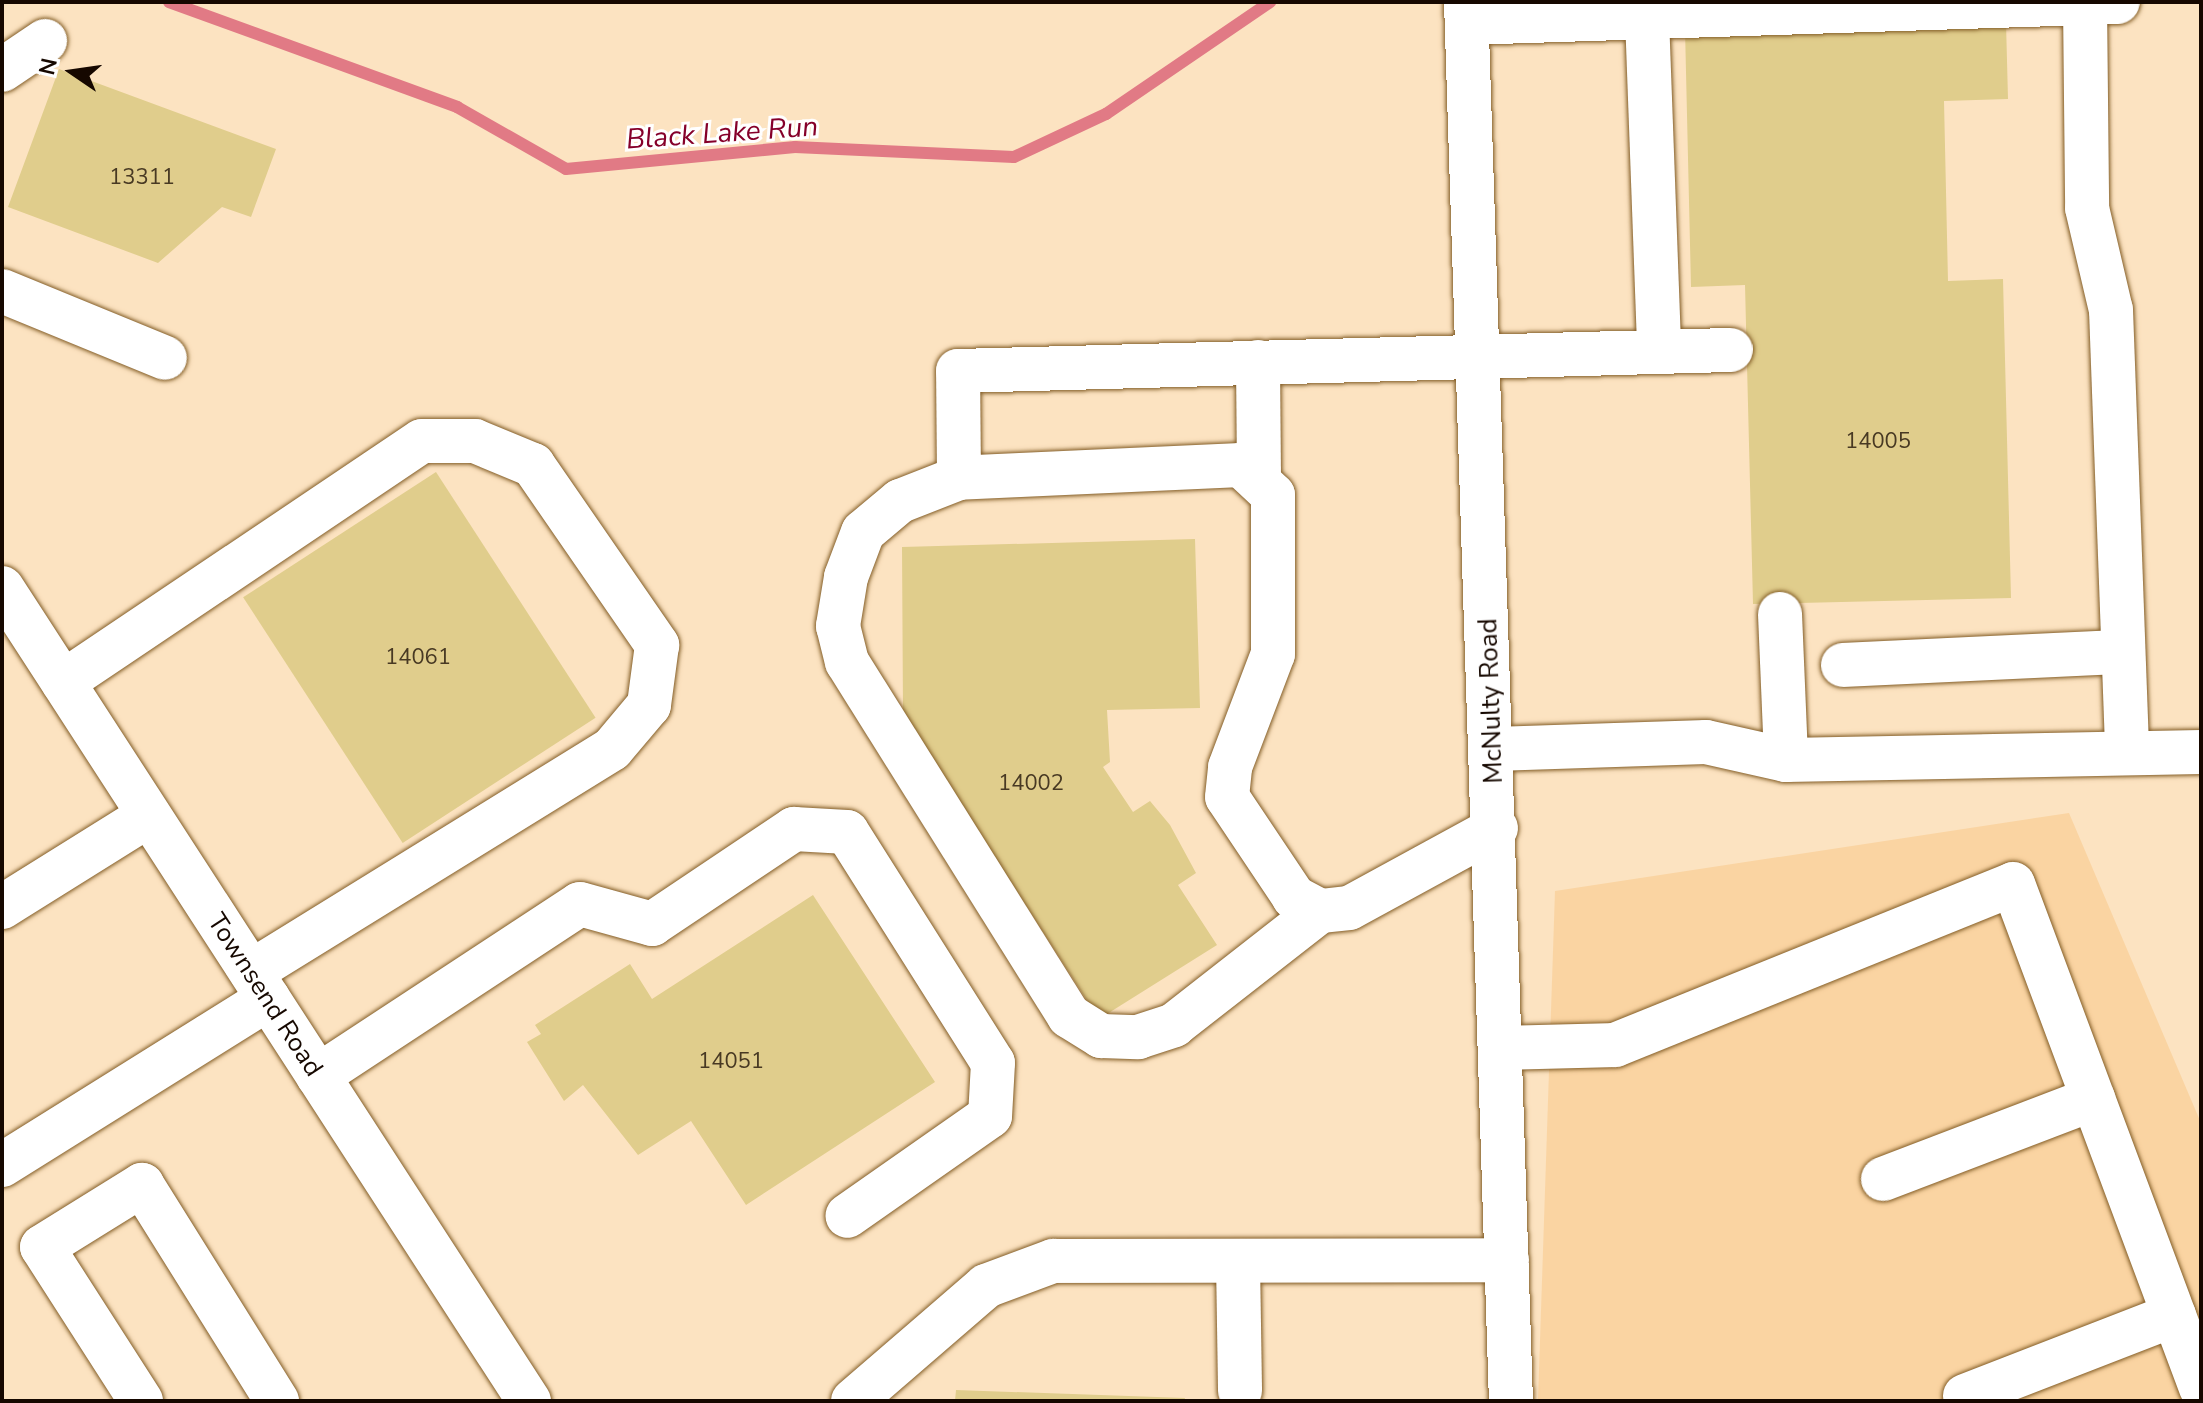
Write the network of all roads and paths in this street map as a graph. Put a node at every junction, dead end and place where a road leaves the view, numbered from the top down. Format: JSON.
{"nodes":[{"id":1,"x":2118,"y":2,"type":"edge"},
{"id":2,"x":2085,"y":3,"type":"edge"},
{"id":3,"x":1467,"y":12,"type":"edge"},
{"id":4,"x":1647,"y":17,"type":"junction"},
{"id":5,"x":45,"y":41,"type":"dead end"},
{"id":6,"x":2,"y":70,"type":"edge"},
{"id":7,"x":2,"y":291,"type":"edge"},
{"id":8,"x":1731,"y":350,"type":"dead end"},
{"id":9,"x":1659,"y":352,"type":"junction"},
{"id":10,"x":1475,"y":354,"type":"junction"},
{"id":11,"x":165,"y":358,"type":"dead end"},
{"id":12,"x":1258,"y":362,"type":"junction"},
{"id":13,"x":1259,"y":476,"type":"junction"},
{"id":14,"x":959,"y":478,"type":"junction"},
{"id":15,"x":2,"y":588,"type":"edge"},
{"id":16,"x":1780,"y":614,"type":"dead end"},
{"id":17,"x":2123,"y":652,"type":"junction"},
{"id":18,"x":1843,"y":665,"type":"dead end"},
{"id":19,"x":63,"y":682,"type":"junction"},
{"id":20,"x":1494,"y":749,"type":"junction"},
{"id":21,"x":2201,"y":752,"type":"edge"},
{"id":22,"x":2127,"y":753,"type":"junction"},
{"id":23,"x":1786,"y":760,"type":"junction"},
{"id":24,"x":149,"y":815,"type":"junction"},
{"id":25,"x":1496,"y":828,"type":"junction"},
{"id":26,"x":2,"y":907,"type":"edge"},
{"id":27,"x":1320,"y":911,"type":"junction"},
{"id":28,"x":260,"y":986,"type":"junction"},
{"id":29,"x":1502,"y":1048,"type":"junction"},
{"id":30,"x":318,"y":1076,"type":"junction"},
{"id":31,"x":2093,"y":1099,"type":"junction"},
{"id":32,"x":2,"y":1165,"type":"edge"},
{"id":33,"x":1883,"y":1179,"type":"dead end"},
{"id":34,"x":847,"y":1216,"type":"dead end"},
{"id":35,"x":1507,"y":1260,"type":"junction"},
{"id":36,"x":1238,"y":1261,"type":"junction"},
{"id":37,"x":2174,"y":1315,"type":"junction"},
{"id":38,"x":2201,"y":1388,"type":"edge"},
{"id":39,"x":1240,"y":1391,"type":"dead end"},
{"id":40,"x":1965,"y":1396,"type":"dead end"},
{"id":41,"x":141,"y":1401,"type":"edge"},
{"id":42,"x":277,"y":1401,"type":"edge"},
{"id":43,"x":529,"y":1401,"type":"edge"},
{"id":44,"x":853,"y":1401,"type":"edge"},
{"id":45,"x":1511,"y":1401,"type":"edge"}],
"edges":[{"from":1,"to":2,"type":"street"},
{"from":2,"to":4,"type":"street"},
{"from":2,"to":17,"type":"street"},
{"from":3,"to":4,"type":"street"},
{"from":3,"to":10,"type":"street","name":"McNulty Road"},
{"from":4,"to":9,"type":"street"},
{"from":5,"to":6,"type":"street"},
{"from":7,"to":11,"type":"street"},
{"from":8,"to":9,"type":"street"},
{"from":9,"to":10,"type":"street"},
{"from":10,"to":12,"type":"street"},
{"from":10,"to":20,"type":"street","name":"McNulty Road"},
{"from":12,"to":13,"type":"street"},
{"from":12,"to":14,"type":"street"},
{"from":13,"to":14,"type":"street"},
{"from":13,"to":27,"type":"street"},
{"from":14,"to":27,"type":"street"},
{"from":15,"to":19,"type":"street","name":"Townsend Road"},
{"from":16,"to":23,"type":"street"},
{"from":17,"to":18,"type":"street"},
{"from":17,"to":22,"type":"street"},
{"from":19,"to":24,"type":"street","name":"Townsend Road"},
{"from":19,"to":28,"type":"street"},
{"from":20,"to":23,"type":"street"},
{"from":20,"to":25,"type":"street","name":"McNulty Road"},
{"from":21,"to":22,"type":"street"},
{"from":22,"to":23,"type":"street"},
{"from":24,"to":26,"type":"street"},
{"from":24,"to":28,"type":"street","name":"Townsend Road"},
{"from":25,"to":27,"type":"street"},
{"from":25,"to":29,"type":"street","name":"McNulty Road"},
{"from":28,"to":30,"type":"street","name":"Townsend Road"},
{"from":28,"to":32,"type":"street"},
{"from":29,"to":31,"type":"street"},
{"from":29,"to":35,"type":"street","name":"McNulty Road"},
{"from":30,"to":34,"type":"street"},
{"from":30,"to":43,"type":"street","name":"Townsend Road"},
{"from":31,"to":33,"type":"street"},
{"from":31,"to":37,"type":"street"},
{"from":35,"to":36,"type":"street"},
{"from":35,"to":45,"type":"street","name":"McNulty Road"},
{"from":36,"to":39,"type":"street"},
{"from":36,"to":44,"type":"street"},
{"from":37,"to":38,"type":"street"},
{"from":37,"to":40,"type":"street"},
{"from":41,"to":42,"type":"street"}]}
